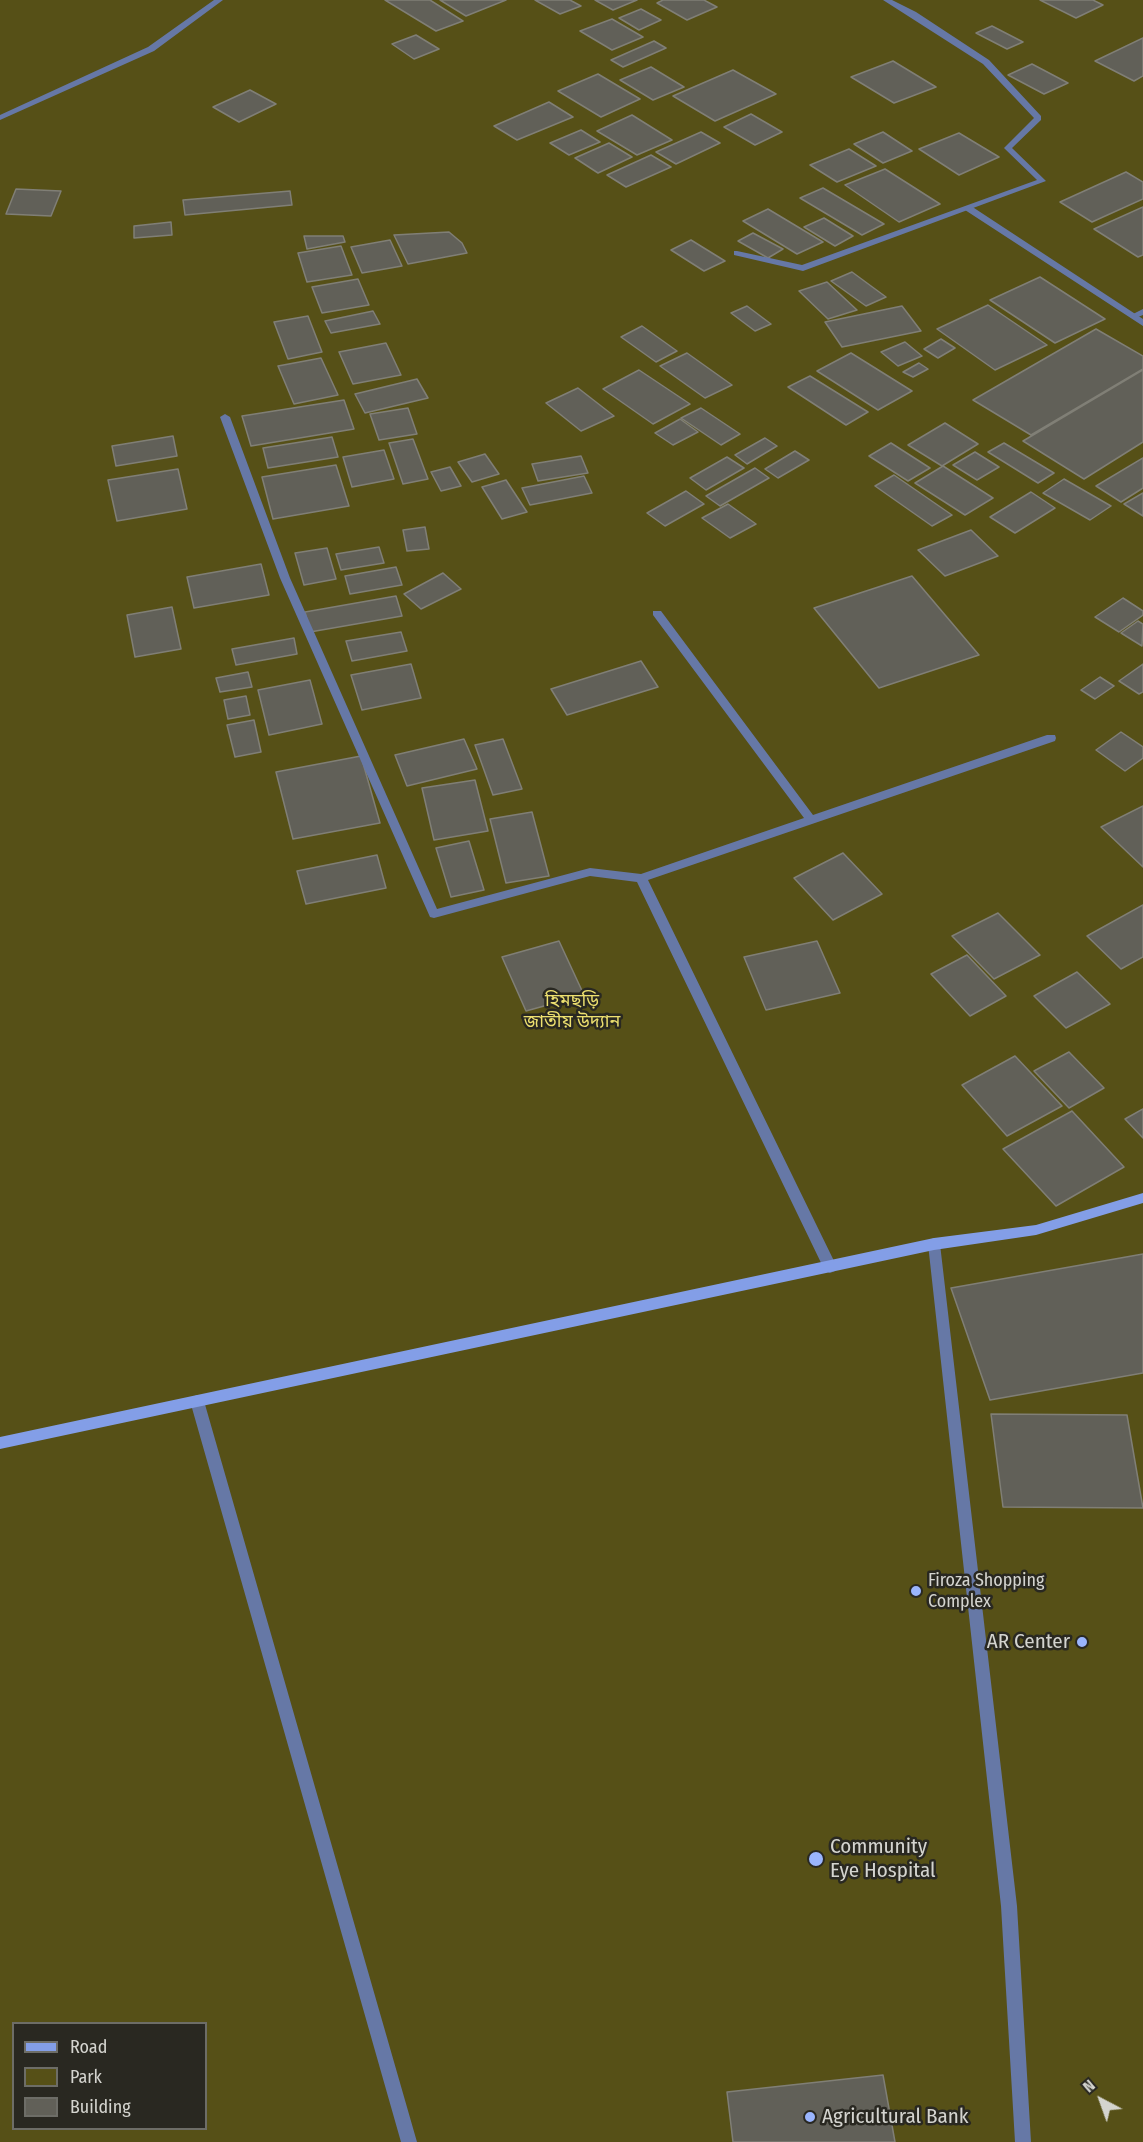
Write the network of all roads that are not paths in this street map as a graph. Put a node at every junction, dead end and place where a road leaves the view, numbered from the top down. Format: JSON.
{"nodes":[{"id":1,"x":219,"y":0,"type":"edge"},
{"id":2,"x":887,"y":0,"type":"edge"},
{"id":3,"x":0,"y":118,"type":"edge"},
{"id":4,"x":968,"y":208,"type":"junction"},
{"id":5,"x":737,"y":253,"type":"dead end"},
{"id":6,"x":1143,"y":312,"type":"edge"},
{"id":7,"x":1133,"y":316,"type":"junction"},
{"id":8,"x":1143,"y":323,"type":"edge"},
{"id":9,"x":225,"y":417,"type":"dead end"},
{"id":10,"x":657,"y":613,"type":"dead end"},
{"id":11,"x":1051,"y":738,"type":"dead end"},
{"id":12,"x":811,"y":820,"type":"junction"},
{"id":13,"x":641,"y":878,"type":"junction"},
{"id":14,"x":1143,"y":1198,"type":"edge"},
{"id":15,"x":934,"y":1244,"type":"junction"},
{"id":16,"x":830,"y":1267,"type":"junction"},
{"id":17,"x":197,"y":1401,"type":"junction"},
{"id":18,"x":0,"y":1443,"type":"edge"},
{"id":19,"x":409,"y":2142,"type":"edge"},
{"id":20,"x":1023,"y":2142,"type":"edge"}],
"edges":[{"from":1,"to":3,"type":"street"},
{"from":2,"to":4,"type":"street"},
{"from":4,"to":5,"type":"street"},
{"from":4,"to":7,"type":"street"},
{"from":6,"to":7,"type":"street"},
{"from":7,"to":8,"type":"street"},
{"from":9,"to":13,"type":"street"},
{"from":10,"to":12,"type":"street"},
{"from":11,"to":12,"type":"street"},
{"from":12,"to":13,"type":"street"},
{"from":13,"to":16,"type":"street"},
{"from":14,"to":15,"type":"street"},
{"from":15,"to":16,"type":"street"},
{"from":15,"to":20,"type":"street"},
{"from":16,"to":17,"type":"street"},
{"from":17,"to":18,"type":"street"},
{"from":17,"to":19,"type":"street"}]}
